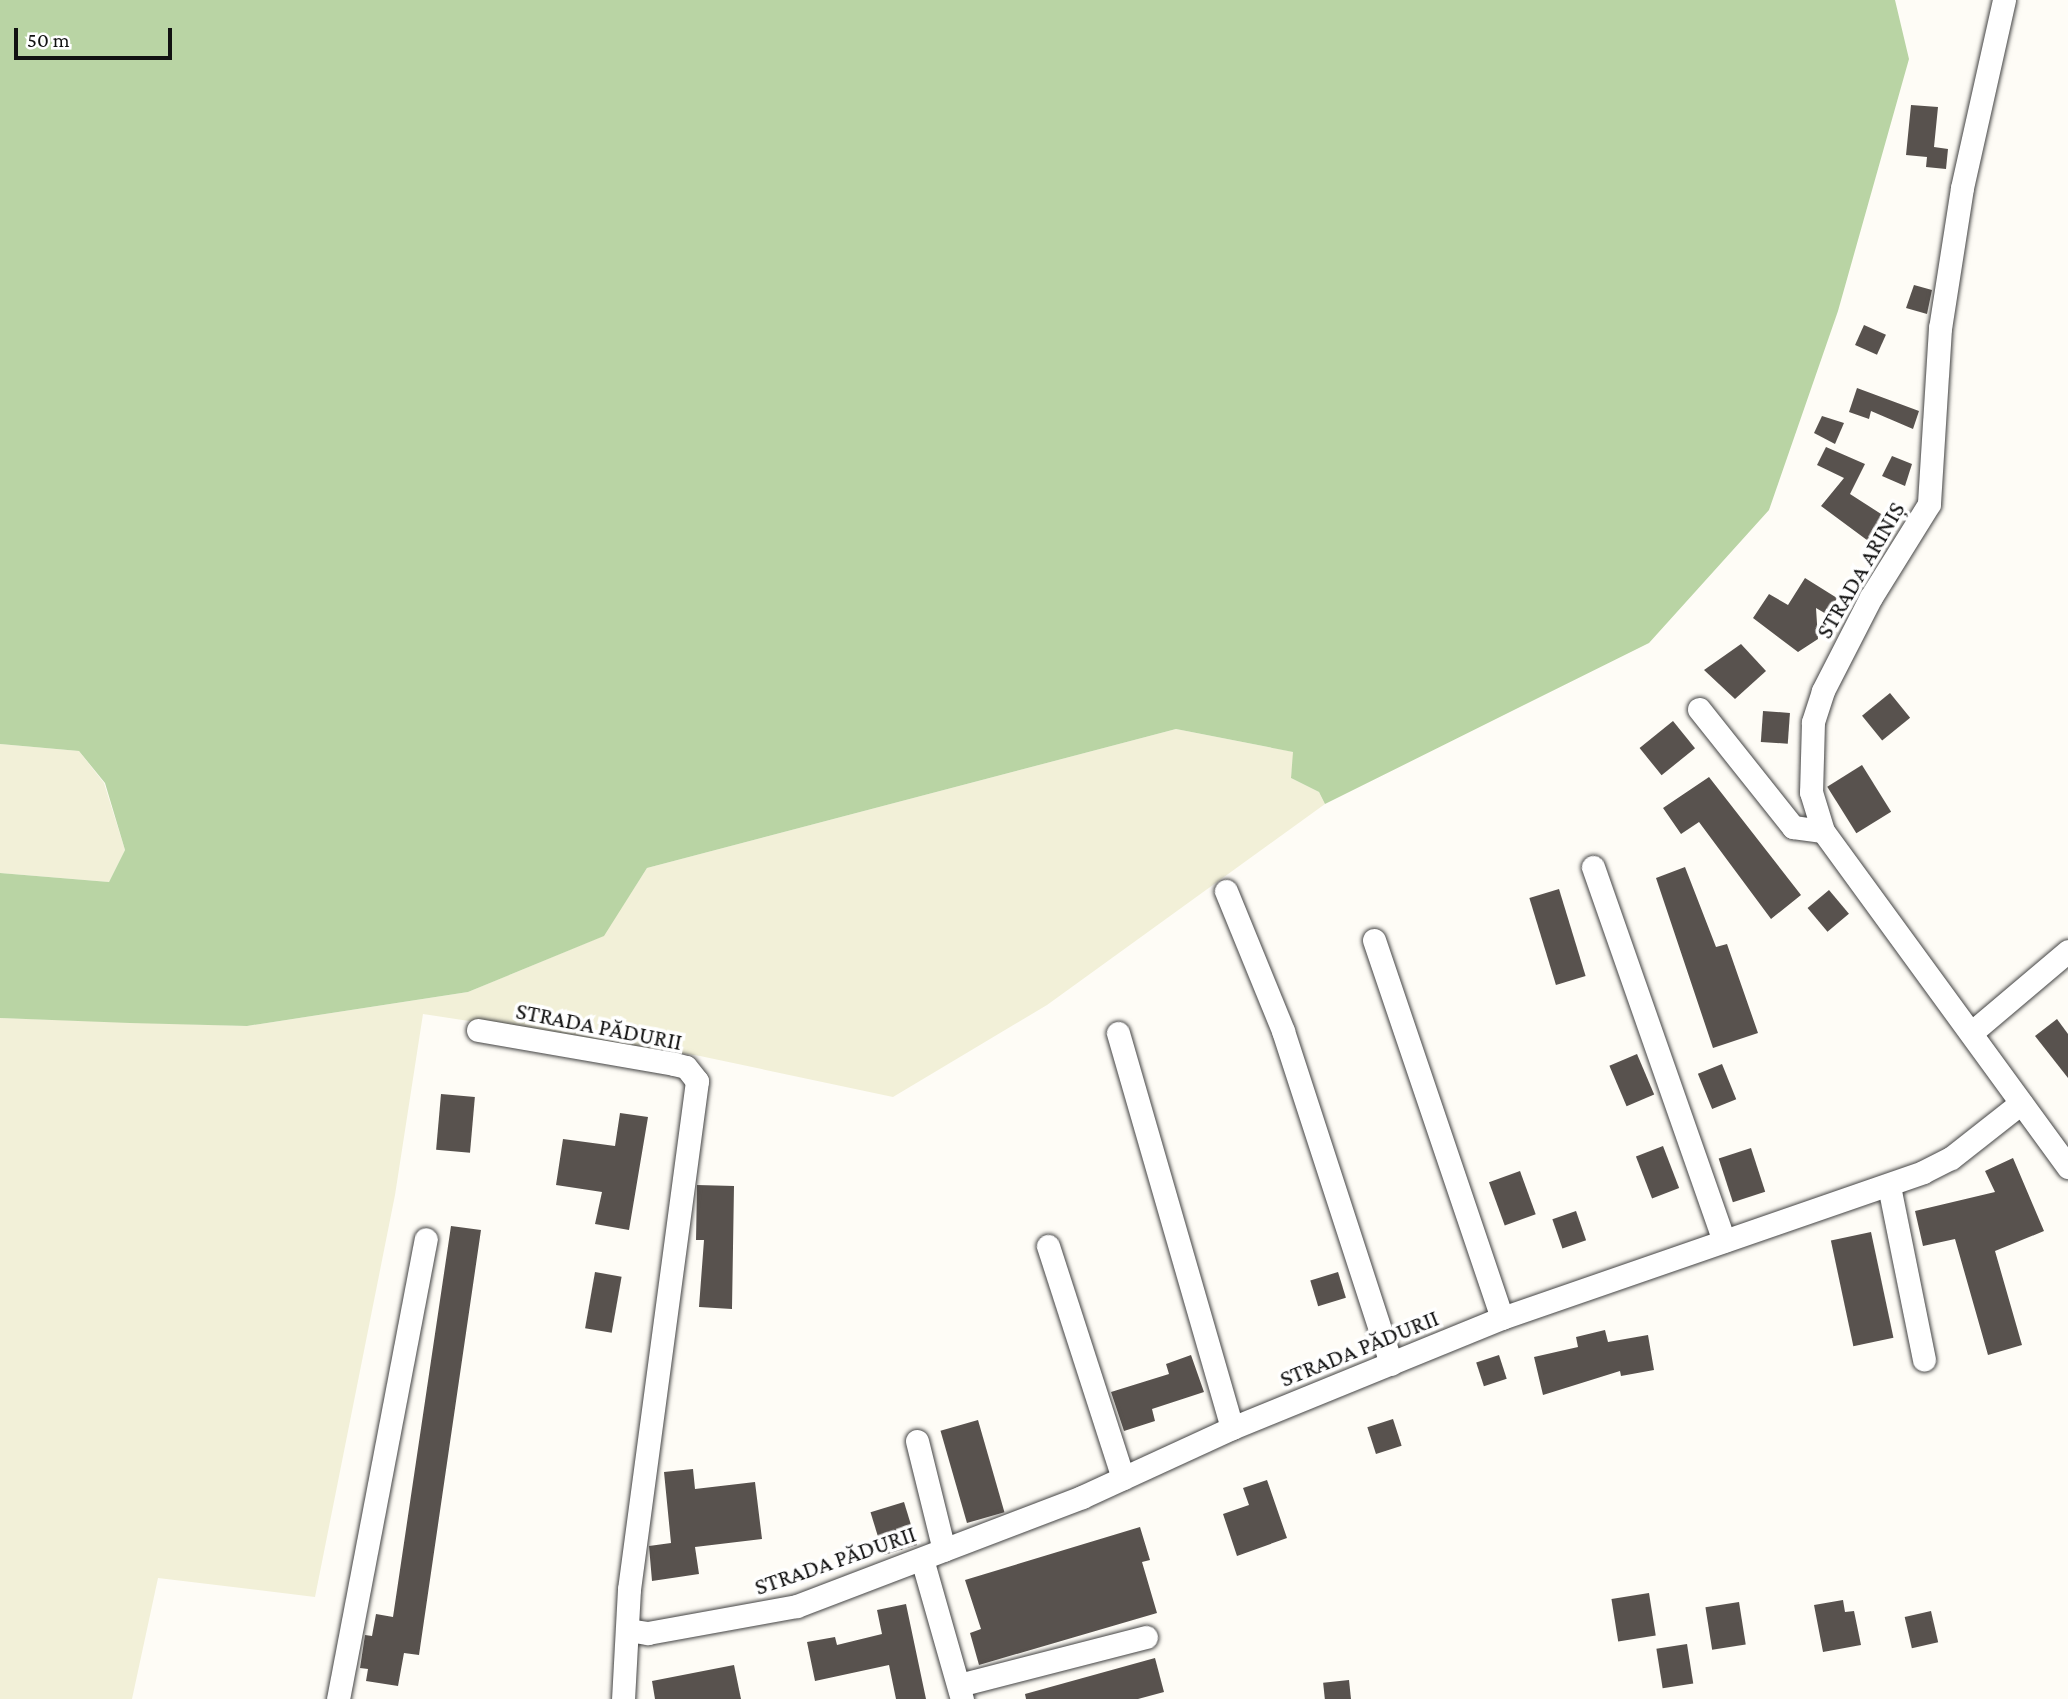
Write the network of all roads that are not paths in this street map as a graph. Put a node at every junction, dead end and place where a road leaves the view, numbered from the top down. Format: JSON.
{"nodes":[{"id":1,"x":2004,"y":0,"type":"edge"},
{"id":2,"x":1699,"y":709,"type":"dead end"},
{"id":3,"x":1824,"y":831,"type":"junction"},
{"id":4,"x":1593,"y":867,"type":"dead end"},
{"id":5,"x":1226,"y":891,"type":"dead end"},
{"id":6,"x":1374,"y":940,"type":"dead end"},
{"id":7,"x":2068,"y":951,"type":"edge"},
{"id":8,"x":478,"y":1030,"type":"dead end"},
{"id":9,"x":1118,"y":1033,"type":"dead end"},
{"id":10,"x":1971,"y":1033,"type":"junction"},
{"id":11,"x":2021,"y":1103,"type":"junction"},
{"id":12,"x":2068,"y":1167,"type":"edge"},
{"id":13,"x":1889,"y":1186,"type":"junction"},
{"id":14,"x":426,"y":1238,"type":"dead end"},
{"id":15,"x":1724,"y":1241,"type":"junction"},
{"id":16,"x":1048,"y":1246,"type":"dead end"},
{"id":17,"x":1502,"y":1318,"type":"junction"},
{"id":18,"x":1924,"y":1359,"type":"dead end"},
{"id":19,"x":1391,"y":1364,"type":"junction"},
{"id":20,"x":1232,"y":1428,"type":"junction"},
{"id":21,"x":917,"y":1441,"type":"dead end"},
{"id":22,"x":1123,"y":1478,"type":"junction"},
{"id":23,"x":944,"y":1550,"type":"junction"},
{"id":24,"x":922,"y":1559,"type":"junction"},
{"id":25,"x":628,"y":1630,"type":"junction"},
{"id":26,"x":1146,"y":1637,"type":"dead end"},
{"id":27,"x":960,"y":1692,"type":"edge"},
{"id":28,"x":338,"y":1699,"type":"edge"},
{"id":29,"x":623,"y":1699,"type":"edge"}],
"edges":[{"from":1,"to":3,"type":"street","name":"STRADA ARINIȘ"},
{"from":2,"to":3,"type":"street"},
{"from":3,"to":10,"type":"street","name":"STRADA ARINIȘ"},
{"from":4,"to":15,"type":"street"},
{"from":5,"to":19,"type":"street"},
{"from":6,"to":17,"type":"street"},
{"from":7,"to":10,"type":"street"},
{"from":8,"to":25,"type":"street","name":"STRADA PĂDURII"},
{"from":9,"to":20,"type":"street"},
{"from":10,"to":11,"type":"street","name":"STRADA ARINIȘ"},
{"from":11,"to":12,"type":"street"},
{"from":11,"to":13,"type":"street","name":"STRADA PĂDURII"},
{"from":13,"to":15,"type":"street","name":"STRADA PĂDURII"},
{"from":13,"to":18,"type":"street"},
{"from":14,"to":28,"type":"street"},
{"from":15,"to":17,"type":"street","name":"STRADA PĂDURII"},
{"from":16,"to":22,"type":"street"},
{"from":17,"to":19,"type":"street","name":"STRADA PĂDURII"},
{"from":19,"to":20,"type":"street","name":"STRADA PĂDURII"},
{"from":20,"to":22,"type":"street","name":"STRADA PĂDURII"},
{"from":21,"to":23,"type":"street"},
{"from":22,"to":23,"type":"street","name":"STRADA PĂDURII"},
{"from":23,"to":24,"type":"street","name":"STRADA PĂDURII"},
{"from":24,"to":25,"type":"street","name":"STRADA PĂDURII"},
{"from":24,"to":27,"type":"street"},
{"from":25,"to":29,"type":"street","name":"STRADA PĂDURII"},
{"from":26,"to":27,"type":"street"}]}
